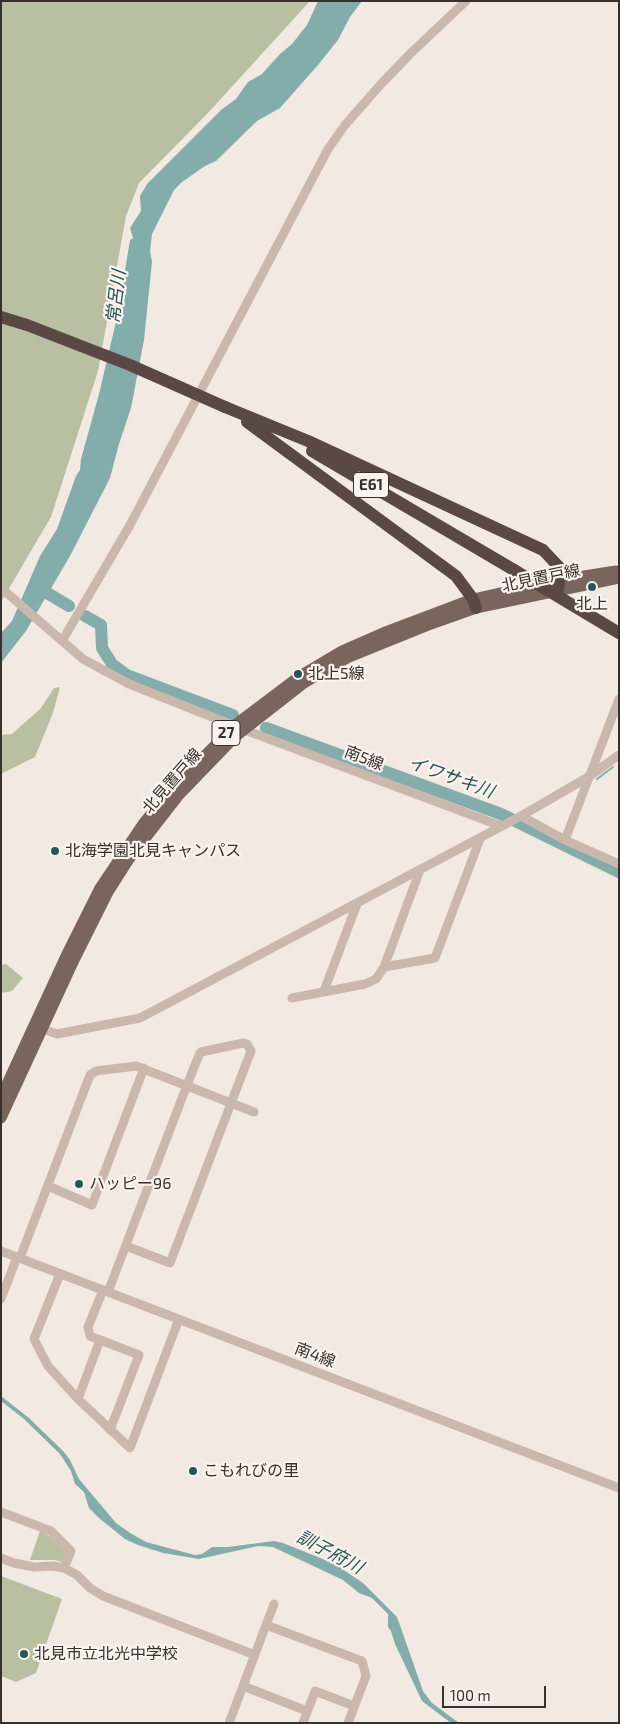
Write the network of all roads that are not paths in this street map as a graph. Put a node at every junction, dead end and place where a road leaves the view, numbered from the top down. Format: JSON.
{"nodes":[{"id":1,"x":466,"y":1,"type":"edge"},
{"id":2,"x":1,"y":317,"type":"edge"},
{"id":3,"x":224,"y":407,"type":"junction"},
{"id":4,"x":619,"y":571,"type":"edge"},
{"id":5,"x":619,"y":578,"type":"edge"},
{"id":6,"x":558,"y":585,"type":"junction"},
{"id":7,"x":1,"y":588,"type":"edge"},
{"id":8,"x":474,"y":604,"type":"junction"},
{"id":9,"x":619,"y":633,"type":"edge"},
{"id":10,"x":59,"y":639,"type":"junction"},
{"id":11,"x":619,"y":699,"type":"edge"},
{"id":12,"x":240,"y":727,"type":"junction"},
{"id":13,"x":619,"y":756,"type":"edge"},
{"id":14,"x":590,"y":776,"type":"junction"},
{"id":15,"x":516,"y":818,"type":"junction"},
{"id":16,"x":502,"y":826,"type":"junction"},
{"id":17,"x":480,"y":838,"type":"junction"},
{"id":18,"x":565,"y":840,"type":"junction"},
{"id":19,"x":619,"y":864,"type":"edge"},
{"id":20,"x":420,"y":870,"type":"junction"},
{"id":21,"x":358,"y":904,"type":"junction"},
{"id":22,"x":384,"y":967,"type":"junction"},
{"id":23,"x":324,"y":991,"type":"junction"},
{"id":24,"x":292,"y":998,"type":"dead end"},
{"id":25,"x":39,"y":1028,"type":"junction"},
{"id":26,"x":144,"y":1068,"type":"junction"},
{"id":27,"x":187,"y":1085,"type":"junction"},
{"id":28,"x":1,"y":1097,"type":"edge"},
{"id":29,"x":231,"y":1102,"type":"junction"},
{"id":30,"x":254,"y":1112,"type":"dead end"},
{"id":31,"x":1,"y":1118,"type":"edge"},
{"id":32,"x":48,"y":1186,"type":"junction"},
{"id":33,"x":126,"y":1246,"type":"junction"},
{"id":34,"x":1,"y":1251,"type":"edge"},
{"id":35,"x":18,"y":1257,"type":"junction"},
{"id":36,"x":60,"y":1274,"type":"junction"},
{"id":37,"x":106,"y":1291,"type":"junction"},
{"id":38,"x":1,"y":1299,"type":"edge"},
{"id":39,"x":180,"y":1320,"type":"junction"},
{"id":40,"x":100,"y":1340,"type":"junction"},
{"id":41,"x":78,"y":1399,"type":"junction"},
{"id":42,"x":110,"y":1430,"type":"junction"},
{"id":43,"x":619,"y":1488,"type":"edge"},
{"id":44,"x":1,"y":1512,"type":"edge"},
{"id":45,"x":1,"y":1558,"type":"edge"},
{"id":46,"x":64,"y":1568,"type":"junction"},
{"id":47,"x":274,"y":1604,"type":"dead end"},
{"id":48,"x":266,"y":1625,"type":"junction"},
{"id":49,"x":255,"y":1655,"type":"junction"},
{"id":50,"x":243,"y":1686,"type":"junction"},
{"id":51,"x":354,"y":1706,"type":"junction"},
{"id":52,"x":307,"y":1711,"type":"junction"},
{"id":53,"x":229,"y":1723,"type":"edge"},
{"id":54,"x":303,"y":1723,"type":"edge"},
{"id":55,"x":348,"y":1723,"type":"edge"}],
"edges":[{"from":1,"to":10,"type":"street"},
{"from":2,"to":3,"type":"highway","number":"E61","bridge":true},
{"from":3,"to":6,"type":"highway"},
{"from":3,"to":8,"type":"highway"},
{"from":3,"to":9,"type":"highway","number":"E61","bridge":true},
{"from":4,"to":6,"type":"main road","name":"北見置戸線","number":"27"},
{"from":5,"to":6,"type":"main road","name":"北見置戸線","number":"27"},
{"from":6,"to":8,"type":"main road","name":"北見置戸線","number":"27"},
{"from":7,"to":10,"type":"street","name":"南5線"},
{"from":8,"to":12,"type":"main road","name":"北見置戸線","number":"27"},
{"from":10,"to":12,"type":"street","name":"南5線"},
{"from":11,"to":14,"type":"street"},
{"from":12,"to":16,"type":"street","name":"南5線"},
{"from":12,"to":25,"type":"main road","name":"北見置戸線","number":"27"},
{"from":13,"to":14,"type":"street"},
{"from":14,"to":15,"type":"street"},
{"from":14,"to":18,"type":"street"},
{"from":15,"to":16,"type":"street"},
{"from":15,"to":18,"type":"street"},
{"from":16,"to":17,"type":"street"},
{"from":17,"to":20,"type":"street"},
{"from":17,"to":22,"type":"street"},
{"from":18,"to":19,"type":"street"},
{"from":20,"to":21,"type":"street"},
{"from":20,"to":22,"type":"street"},
{"from":21,"to":23,"type":"street"},
{"from":21,"to":25,"type":"street"},
{"from":22,"to":23,"type":"street"},
{"from":23,"to":24,"type":"street"},
{"from":25,"to":28,"type":"main road","name":"北見置戸線","number":"27"},
{"from":25,"to":31,"type":"main road","name":"北見置戸線","number":"27"},
{"from":26,"to":27,"type":"street"},
{"from":26,"to":32,"type":"street"},
{"from":26,"to":32,"type":"street"},
{"from":27,"to":29,"type":"street"},
{"from":27,"to":29,"type":"street"},
{"from":27,"to":33,"type":"street"},
{"from":29,"to":30,"type":"street"},
{"from":29,"to":33,"type":"street"},
{"from":32,"to":35,"type":"street"},
{"from":33,"to":37,"type":"street"},
{"from":34,"to":35,"type":"street","name":"南4線"},
{"from":35,"to":36,"type":"street","name":"南4線"},
{"from":35,"to":38,"type":"street"},
{"from":36,"to":37,"type":"street","name":"南4線"},
{"from":36,"to":41,"type":"street"},
{"from":37,"to":39,"type":"street","name":"南4線"},
{"from":37,"to":40,"type":"street"},
{"from":39,"to":42,"type":"street"},
{"from":39,"to":43,"type":"street","name":"南4線"},
{"from":40,"to":41,"type":"street"},
{"from":40,"to":42,"type":"street"},
{"from":41,"to":42,"type":"street"},
{"from":44,"to":46,"type":"street"},
{"from":45,"to":46,"type":"street"},
{"from":46,"to":49,"type":"street"},
{"from":47,"to":48,"type":"street"},
{"from":48,"to":49,"type":"street"},
{"from":48,"to":51,"type":"street"},
{"from":49,"to":50,"type":"street"},
{"from":50,"to":52,"type":"street"},
{"from":50,"to":53,"type":"street"},
{"from":51,"to":52,"type":"street"},
{"from":51,"to":55,"type":"street"},
{"from":52,"to":54,"type":"street"}]}
